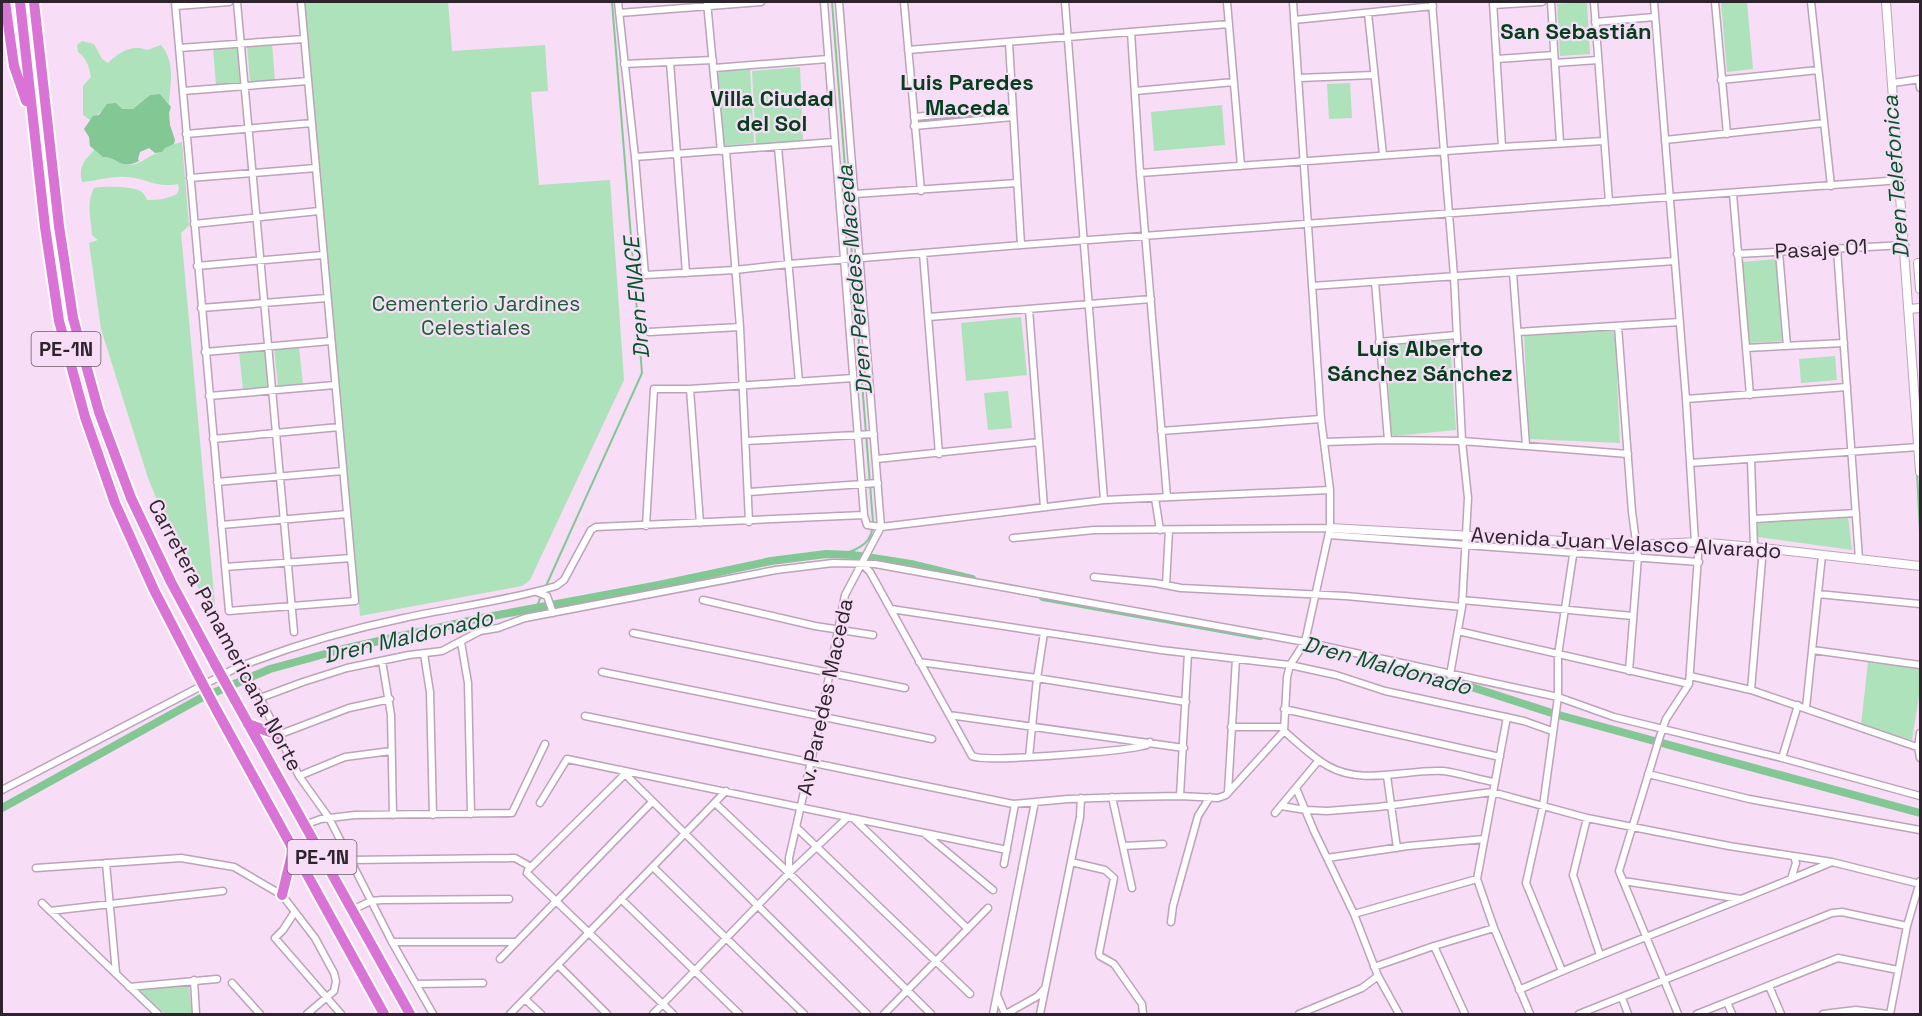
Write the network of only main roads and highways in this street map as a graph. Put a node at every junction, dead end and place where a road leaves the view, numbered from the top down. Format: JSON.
{"nodes":[{"id":1,"x":5,"y":2,"type":"edge"},
{"id":2,"x":20,"y":2,"type":"edge"},
{"id":3,"x":34,"y":2,"type":"edge"},
{"id":4,"x":33,"y":125,"type":"junction"},
{"id":5,"x":248,"y":724,"type":"junction"},
{"id":6,"x":278,"y":735,"type":"road end"},
{"id":7,"x":293,"y":850,"type":"junction"},
{"id":8,"x":282,"y":895,"type":"road end"},
{"id":9,"x":384,"y":1014,"type":"edge"},
{"id":10,"x":410,"y":1014,"type":"edge"}],
"edges":[{"from":1,"to":4,"type":"highway"},
{"from":2,"to":4,"type":"highway","name":"Carretera Panamericana Norte","number":"PE-1N"},
{"from":3,"to":5,"type":"highway","name":"Carretera Panamericana Norte","number":"PE-1N","bridge":true},
{"from":4,"to":7,"type":"highway","name":"Carretera Panamericana Norte","number":"PE-1N","bridge":true},
{"from":5,"to":6,"type":"highway"},
{"from":5,"to":10,"type":"highway","name":"Carretera Panamericana Norte","number":"PE-1N"},
{"from":7,"to":8,"type":"highway"},
{"from":7,"to":9,"type":"highway","name":"Carretera Panamericana Norte","number":"PE-1N"}]}
